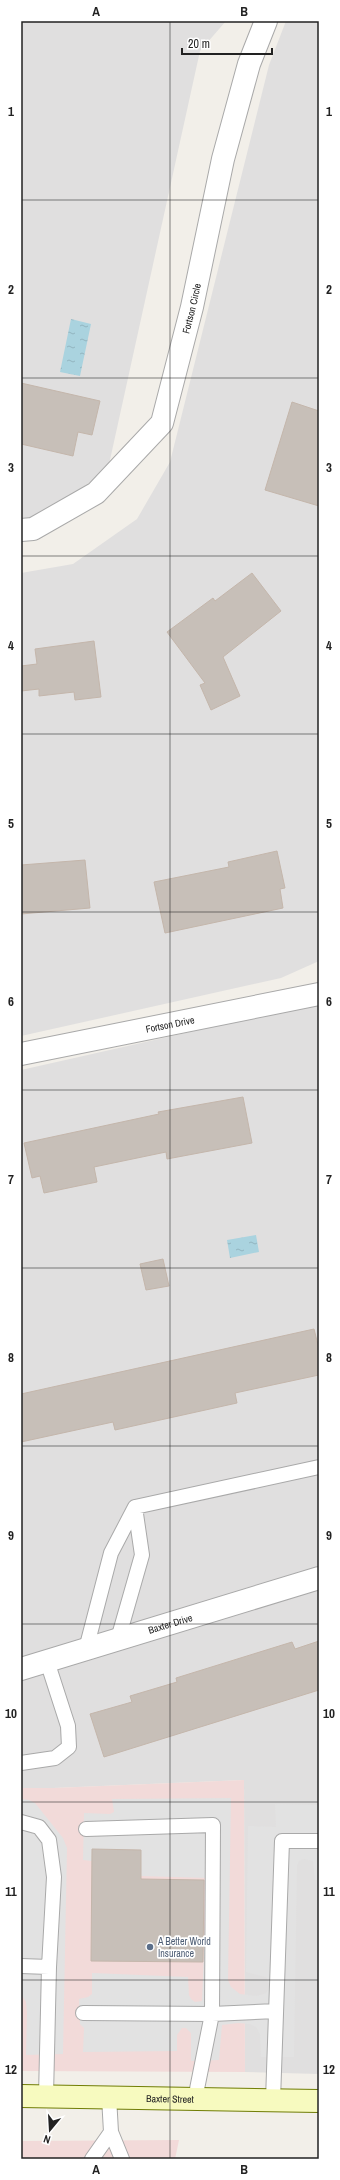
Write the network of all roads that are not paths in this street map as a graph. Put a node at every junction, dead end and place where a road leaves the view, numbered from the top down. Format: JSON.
{"nodes":[{"id":1,"x":266,"y":21,"type":"edge"},
{"id":2,"x":21,"y":530,"type":"edge"},
{"id":3,"x":319,"y":994,"type":"edge"},
{"id":4,"x":21,"y":1054,"type":"edge"},
{"id":5,"x":319,"y":1467,"type":"edge"},
{"id":6,"x":135,"y":1507,"type":"junction"},
{"id":7,"x":319,"y":1578,"type":"edge"},
{"id":8,"x":118,"y":1640,"type":"junction"},
{"id":9,"x":86,"y":1649,"type":"junction"},
{"id":10,"x":47,"y":1661,"type":"junction"},
{"id":11,"x":21,"y":1669,"type":"edge"},
{"id":12,"x":21,"y":1763,"type":"edge"},
{"id":13,"x":21,"y":1822,"type":"edge"},
{"id":14,"x":86,"y":1829,"type":"dead end"},
{"id":15,"x":319,"y":1841,"type":"edge"},
{"id":16,"x":21,"y":1966,"type":"edge"},
{"id":17,"x":49,"y":1967,"type":"junction"},
{"id":18,"x":276,"y":2011,"type":"junction"},
{"id":19,"x":83,"y":2013,"type":"dead end"},
{"id":20,"x":212,"y":2014,"type":"junction"},
{"id":21,"x":21,"y":2096,"type":"edge"},
{"id":22,"x":46,"y":2096,"type":"junction"},
{"id":23,"x":109,"y":2097,"type":"junction"},
{"id":24,"x":195,"y":2099,"type":"junction"},
{"id":25,"x":273,"y":2100,"type":"junction"},
{"id":26,"x":319,"y":2101,"type":"edge"},
{"id":27,"x":111,"y":2132,"type":"junction"},
{"id":28,"x":92,"y":2159,"type":"edge"},
{"id":29,"x":122,"y":2159,"type":"edge"}],
"edges":[{"from":1,"to":2,"type":"street","name":"Fortson Circle"},
{"from":3,"to":4,"type":"street","name":"Fortson Drive"},
{"from":5,"to":6,"type":"lane"},
{"from":6,"to":8,"type":"lane"},
{"from":6,"to":9,"type":"lane"},
{"from":7,"to":8,"type":"street","name":"Baxter Drive"},
{"from":8,"to":9,"type":"street","name":"Baxter Drive"},
{"from":9,"to":10,"type":"street","name":"Baxter Drive"},
{"from":10,"to":11,"type":"street","name":"Baxter Drive"},
{"from":10,"to":12,"type":"lane"},
{"from":13,"to":17,"type":"lane"},
{"from":14,"to":20,"type":"lane"},
{"from":15,"to":18,"type":"lane"},
{"from":16,"to":17,"type":"lane"},
{"from":17,"to":22,"type":"lane"},
{"from":18,"to":20,"type":"lane"},
{"from":18,"to":25,"type":"lane"},
{"from":19,"to":20,"type":"lane"},
{"from":20,"to":24,"type":"lane"},
{"from":21,"to":22,"type":"main road","name":"Baxter Street"},
{"from":22,"to":23,"type":"main road","name":"Baxter Street"},
{"from":23,"to":24,"type":"main road","name":"Baxter Street"},
{"from":23,"to":27,"type":"lane"},
{"from":24,"to":25,"type":"main road","name":"Baxter Street"},
{"from":25,"to":26,"type":"main road","name":"Baxter Street"},
{"from":27,"to":28,"type":"lane"},
{"from":27,"to":29,"type":"lane"}]}
